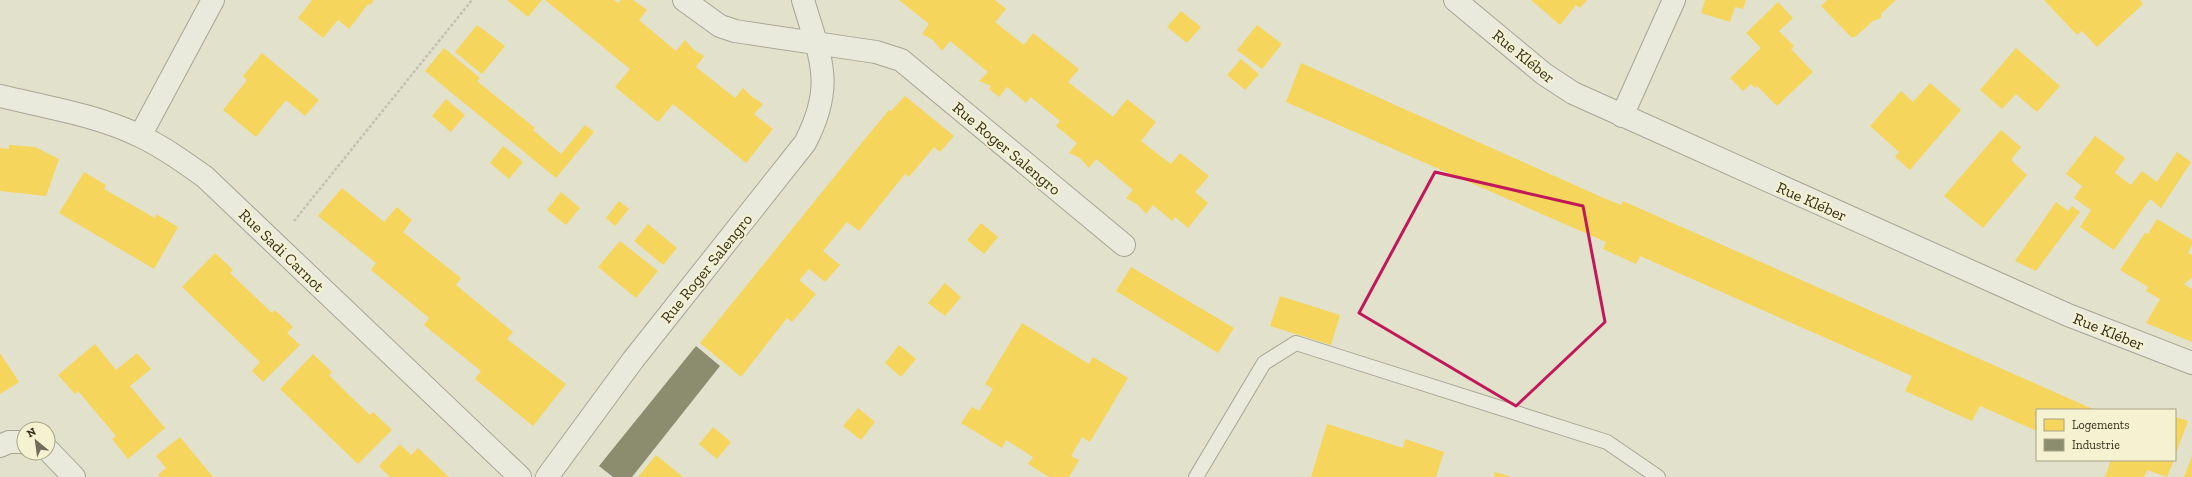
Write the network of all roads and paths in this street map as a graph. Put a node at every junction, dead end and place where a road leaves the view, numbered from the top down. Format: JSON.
{"nodes":[{"id":1,"x":213,"y":0,"type":"edge"},
{"id":2,"x":472,"y":0,"type":"edge"},
{"id":3,"x":684,"y":0,"type":"edge"},
{"id":4,"x":803,"y":0,"type":"edge"},
{"id":5,"x":1455,"y":0,"type":"edge"},
{"id":6,"x":1674,"y":0,"type":"edge"},
{"id":7,"x":817,"y":44,"type":"junction"},
{"id":8,"x":0,"y":96,"type":"edge"},
{"id":9,"x":1622,"y":116,"type":"junction"},
{"id":10,"x":140,"y":136,"type":"junction"},
{"id":11,"x":275,"y":244,"type":"junction"},
{"id":12,"x":1124,"y":245,"type":"dead end"},
{"id":13,"x":2192,"y":363,"type":"edge"},
{"id":14,"x":16,"y":442,"type":"edge"},
{"id":15,"x":0,"y":446,"type":"edge"},
{"id":16,"x":56,"y":458,"type":"edge"},
{"id":17,"x":74,"y":477,"type":"edge"},
{"id":18,"x":520,"y":477,"type":"edge"},
{"id":19,"x":547,"y":477,"type":"edge"},
{"id":20,"x":1196,"y":477,"type":"edge"},
{"id":21,"x":1658,"y":477,"type":"edge"}],
"edges":[{"from":1,"to":10,"type":"street"},
{"from":2,"to":11,"type":"path"},
{"from":3,"to":7,"type":"street","name":"Rue Roger Salengro"},
{"from":4,"to":7,"type":"street","name":"Rue Roger Salengro"},
{"from":5,"to":9,"type":"street","name":"Rue Kléber"},
{"from":6,"to":9,"type":"street"},
{"from":7,"to":12,"type":"street","name":"Rue Roger Salengro"},
{"from":7,"to":19,"type":"street","name":"Rue Roger Salengro"},
{"from":8,"to":10,"type":"street","name":"Rue Sadi Carnot"},
{"from":9,"to":13,"type":"street","name":"Rue Kléber"},
{"from":10,"to":11,"type":"street","name":"Rue Sadi Carnot"},
{"from":11,"to":18,"type":"street","name":"Rue Sadi Carnot"},
{"from":14,"to":15,"type":"street"},
{"from":16,"to":17,"type":"street"},
{"from":20,"to":21,"type":"lane"}]}
